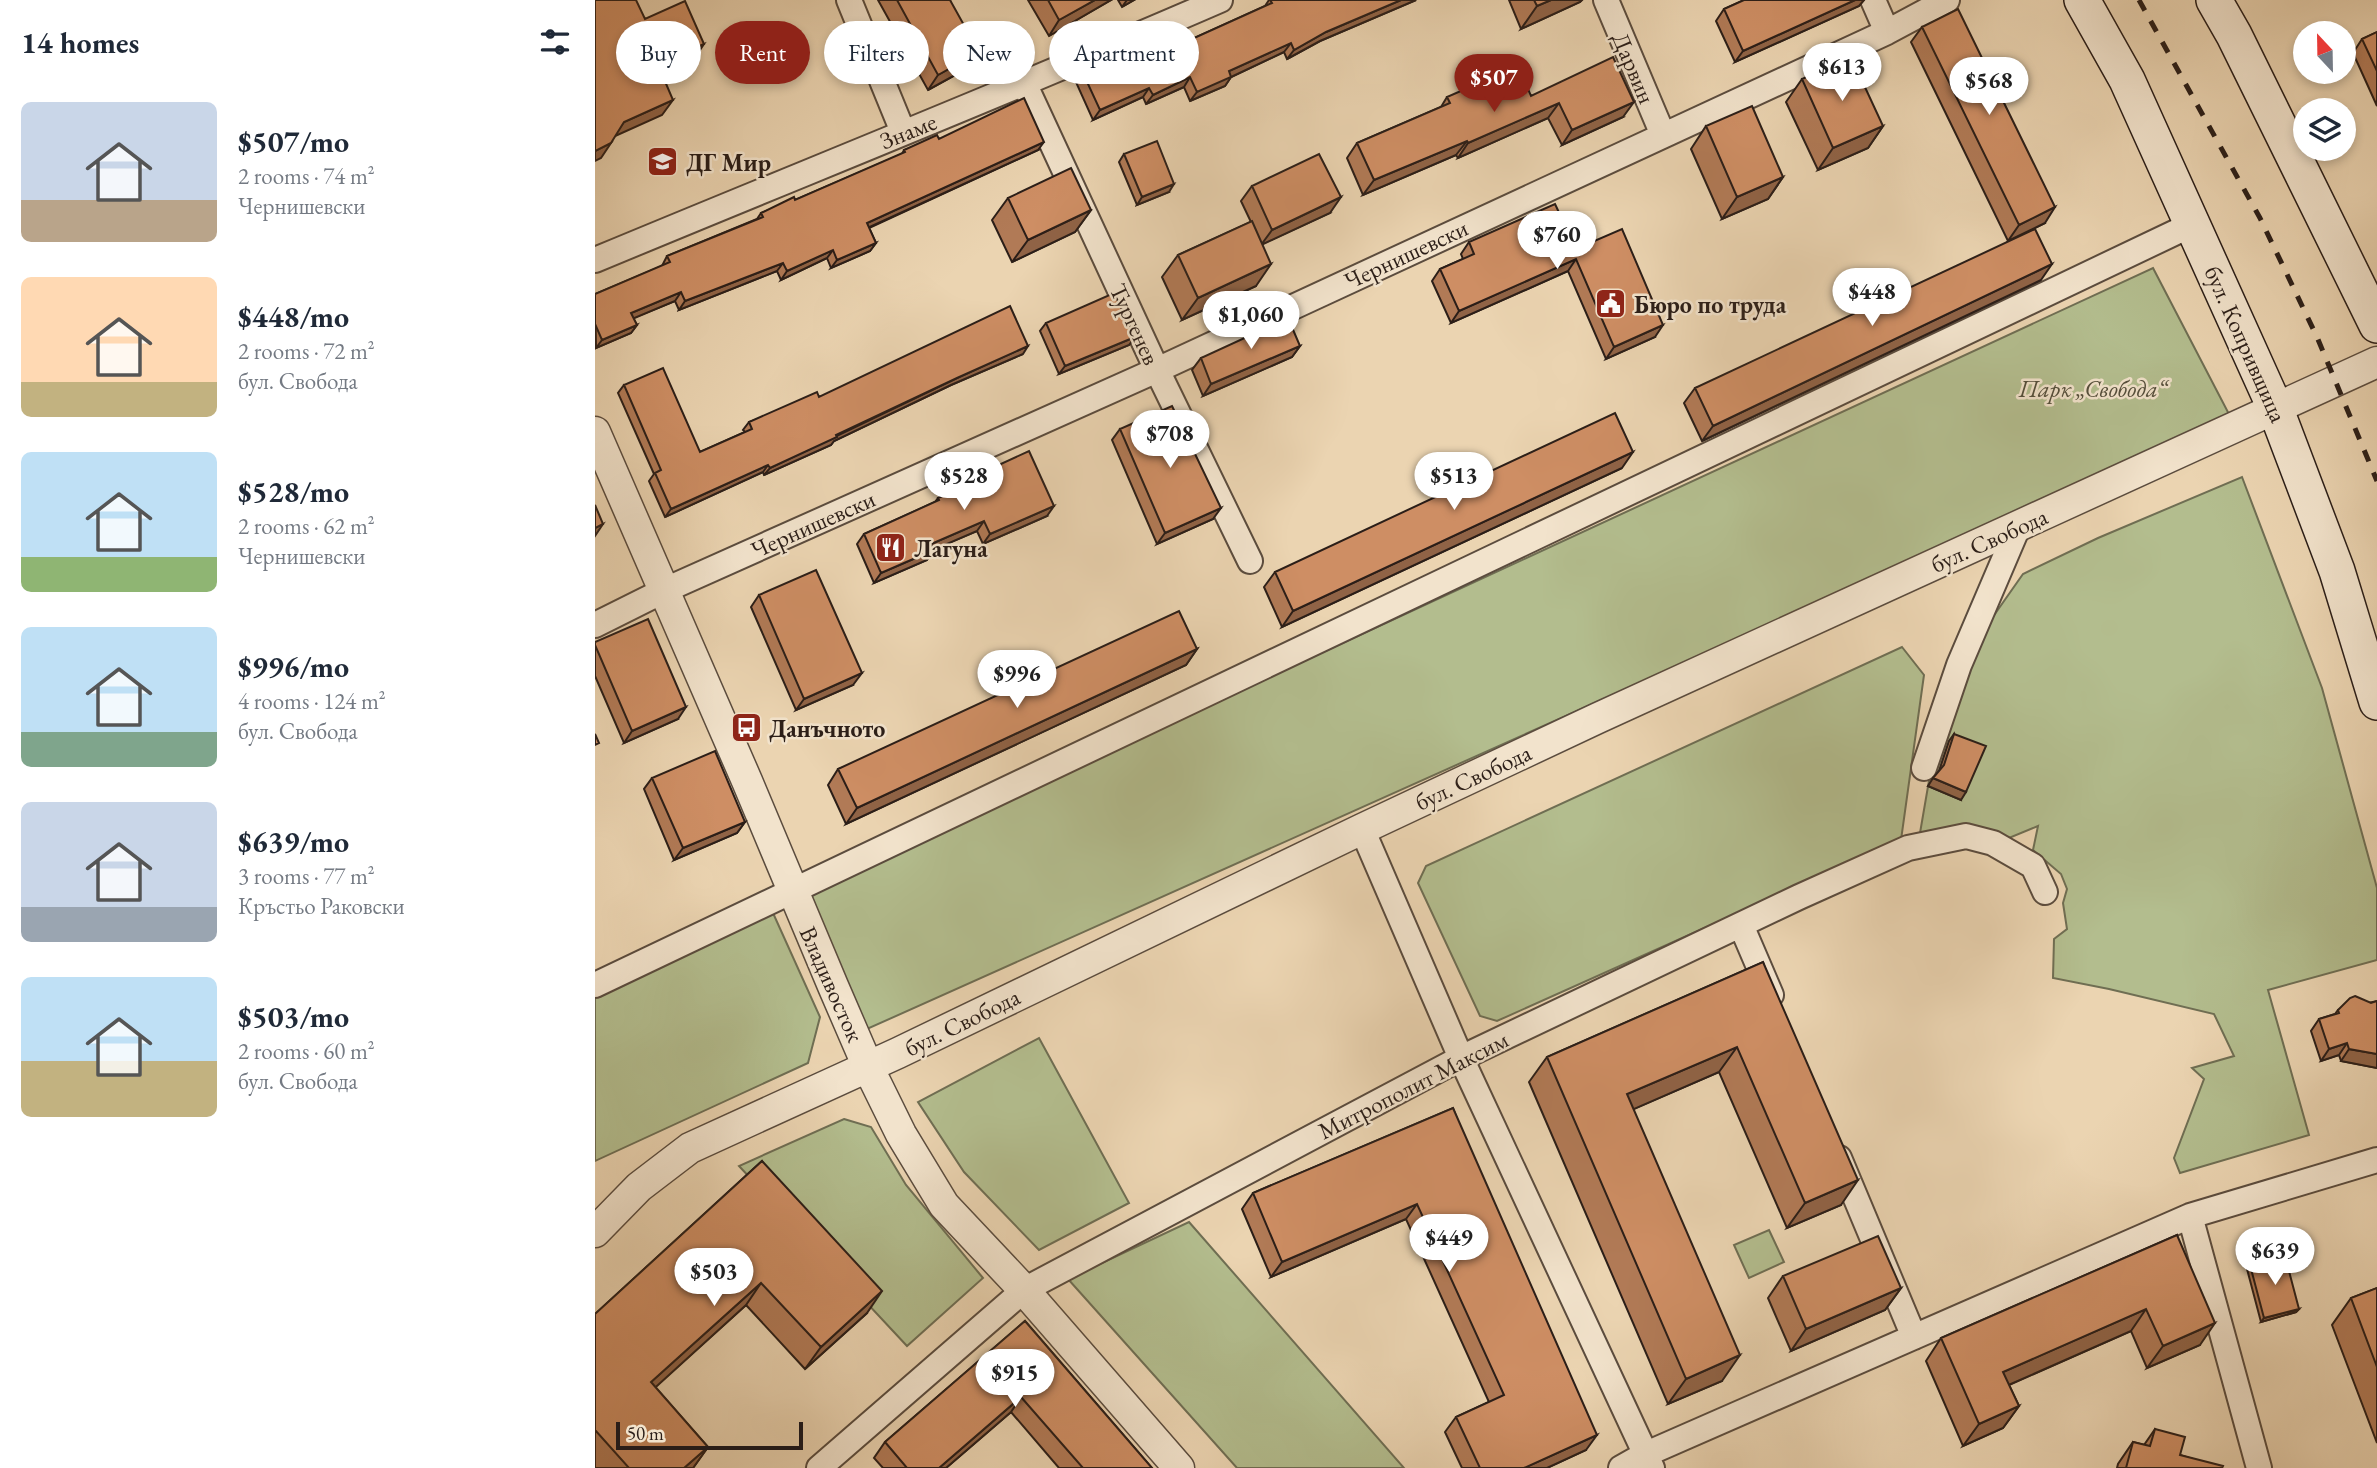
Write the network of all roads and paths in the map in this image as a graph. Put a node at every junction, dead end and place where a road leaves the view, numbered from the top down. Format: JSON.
{"nodes":[{"id":1,"x":849,"y":0,"type":"edge"},
{"id":2,"x":1220,"y":0,"type":"edge"},
{"id":3,"x":1606,"y":0,"type":"edge"},
{"id":4,"x":1873,"y":0,"type":"edge"},
{"id":5,"x":1947,"y":0,"type":"edge"},
{"id":6,"x":2082,"y":0,"type":"edge"},
{"id":7,"x":2214,"y":0,"type":"edge"},
{"id":8,"x":1887,"y":32,"type":"junction"},
{"id":9,"x":1024,"y":85,"type":"junction"},
{"id":10,"x":903,"y":132,"type":"junction"},
{"id":11,"x":1663,"y":135,"type":"junction"},
{"id":12,"x":2193,"y":224,"type":"junction"},
{"id":13,"x":595,"y":260,"type":"edge"},
{"id":14,"x":2377,"y":325,"type":"edge"},
{"id":15,"x":2377,"y":362,"type":"edge"},
{"id":16,"x":1157,"y":370,"type":"junction"},
{"id":17,"x":2276,"y":410,"type":"junction"},
{"id":18,"x":595,"y":432,"type":"edge"},
{"id":19,"x":2018,"y":527,"type":"junction"},
{"id":20,"x":1250,"y":561,"type":"dead end"},
{"id":21,"x":663,"y":591,"type":"junction"},
{"id":22,"x":595,"y":625,"type":"edge"},
{"id":23,"x":2377,"y":702,"type":"edge"},
{"id":24,"x":1924,"y":768,"type":"dead end"},
{"id":25,"x":1362,"y":829,"type":"junction"},
{"id":26,"x":792,"y":892,"type":"junction"},
{"id":27,"x":2045,"y":892,"type":"dead end"},
{"id":28,"x":1741,"y":925,"type":"junction"},
{"id":29,"x":595,"y":985,"type":"edge"},
{"id":30,"x":1779,"y":1014,"type":"edge"},
{"id":31,"x":1461,"y":1058,"type":"junction"},
{"id":32,"x":868,"y":1067,"type":"junction"},
{"id":33,"x":1832,"y":1141,"type":"edge"},
{"id":34,"x":2377,"y":1160,"type":"edge"},
{"id":35,"x":2190,"y":1216,"type":"junction"},
{"id":36,"x":595,"y":1232,"type":"edge"},
{"id":37,"x":1024,"y":1290,"type":"junction"},
{"id":38,"x":1914,"y":1337,"type":"junction"},
{"id":39,"x":1648,"y":1461,"type":"edge"},
{"id":40,"x":821,"y":1467,"type":"edge"},
{"id":41,"x":1179,"y":1468,"type":"edge"},
{"id":42,"x":1621,"y":1468,"type":"edge"},
{"id":43,"x":2259,"y":1468,"type":"edge"}],
"edges":[{"from":1,"to":10,"type":"street"},
{"from":2,"to":9,"type":"street","name":"Знаме"},
{"from":3,"to":11,"type":"street","name":"Дарвин"},
{"from":4,"to":8,"type":"street"},
{"from":5,"to":8,"type":"street","name":"Чернишевски"},
{"from":6,"to":12,"type":"main road","name":"бул. Копривщица"},
{"from":7,"to":14,"type":"main road"},
{"from":8,"to":11,"type":"street","name":"Чернишевски"},
{"from":9,"to":10,"type":"street","name":"Знаме"},
{"from":9,"to":16,"type":"street","name":"Тургенев"},
{"from":10,"to":13,"type":"street","name":"Знаме"},
{"from":11,"to":16,"type":"street","name":"Чернишевски"},
{"from":12,"to":17,"type":"main road","name":"бул. Копривщица"},
{"from":12,"to":26,"type":"street"},
{"from":15,"to":17,"type":"street","name":"бул. Свобода"},
{"from":16,"to":20,"type":"street","name":"Тургенев"},
{"from":16,"to":21,"type":"street","name":"Чернишевски"},
{"from":17,"to":19,"type":"street","name":"бул. Свобода"},
{"from":17,"to":23,"type":"main road","name":"бул. Копривщица"},
{"from":18,"to":21,"type":"street","name":"Владивосток"},
{"from":19,"to":24,"type":"street"},
{"from":19,"to":25,"type":"street","name":"бул. Свобода"},
{"from":21,"to":22,"type":"street","name":"Чернишевски"},
{"from":21,"to":26,"type":"street","name":"Владивосток"},
{"from":25,"to":31,"type":"street"},
{"from":25,"to":32,"type":"street","name":"бул. Свобода"},
{"from":26,"to":29,"type":"street"},
{"from":26,"to":32,"type":"street","name":"Владивосток"},
{"from":27,"to":28,"type":"street","name":"Митрополит Максим"},
{"from":28,"to":30,"type":"street"},
{"from":28,"to":31,"type":"street","name":"Митрополит Максим"},
{"from":31,"to":37,"type":"street","name":"Митрополит Максим"},
{"from":31,"to":39,"type":"street"},
{"from":32,"to":36,"type":"street","name":"бул. Свобода"},
{"from":32,"to":37,"type":"street","name":"Владивосток"},
{"from":33,"to":38,"type":"street"},
{"from":34,"to":35,"type":"street"},
{"from":35,"to":38,"type":"street"},
{"from":35,"to":43,"type":"street"},
{"from":37,"to":40,"type":"street","name":"Митрополит Максим"},
{"from":37,"to":41,"type":"street","name":"Владивосток"},
{"from":38,"to":39,"type":"street"},
{"from":39,"to":42,"type":"street"}]}
